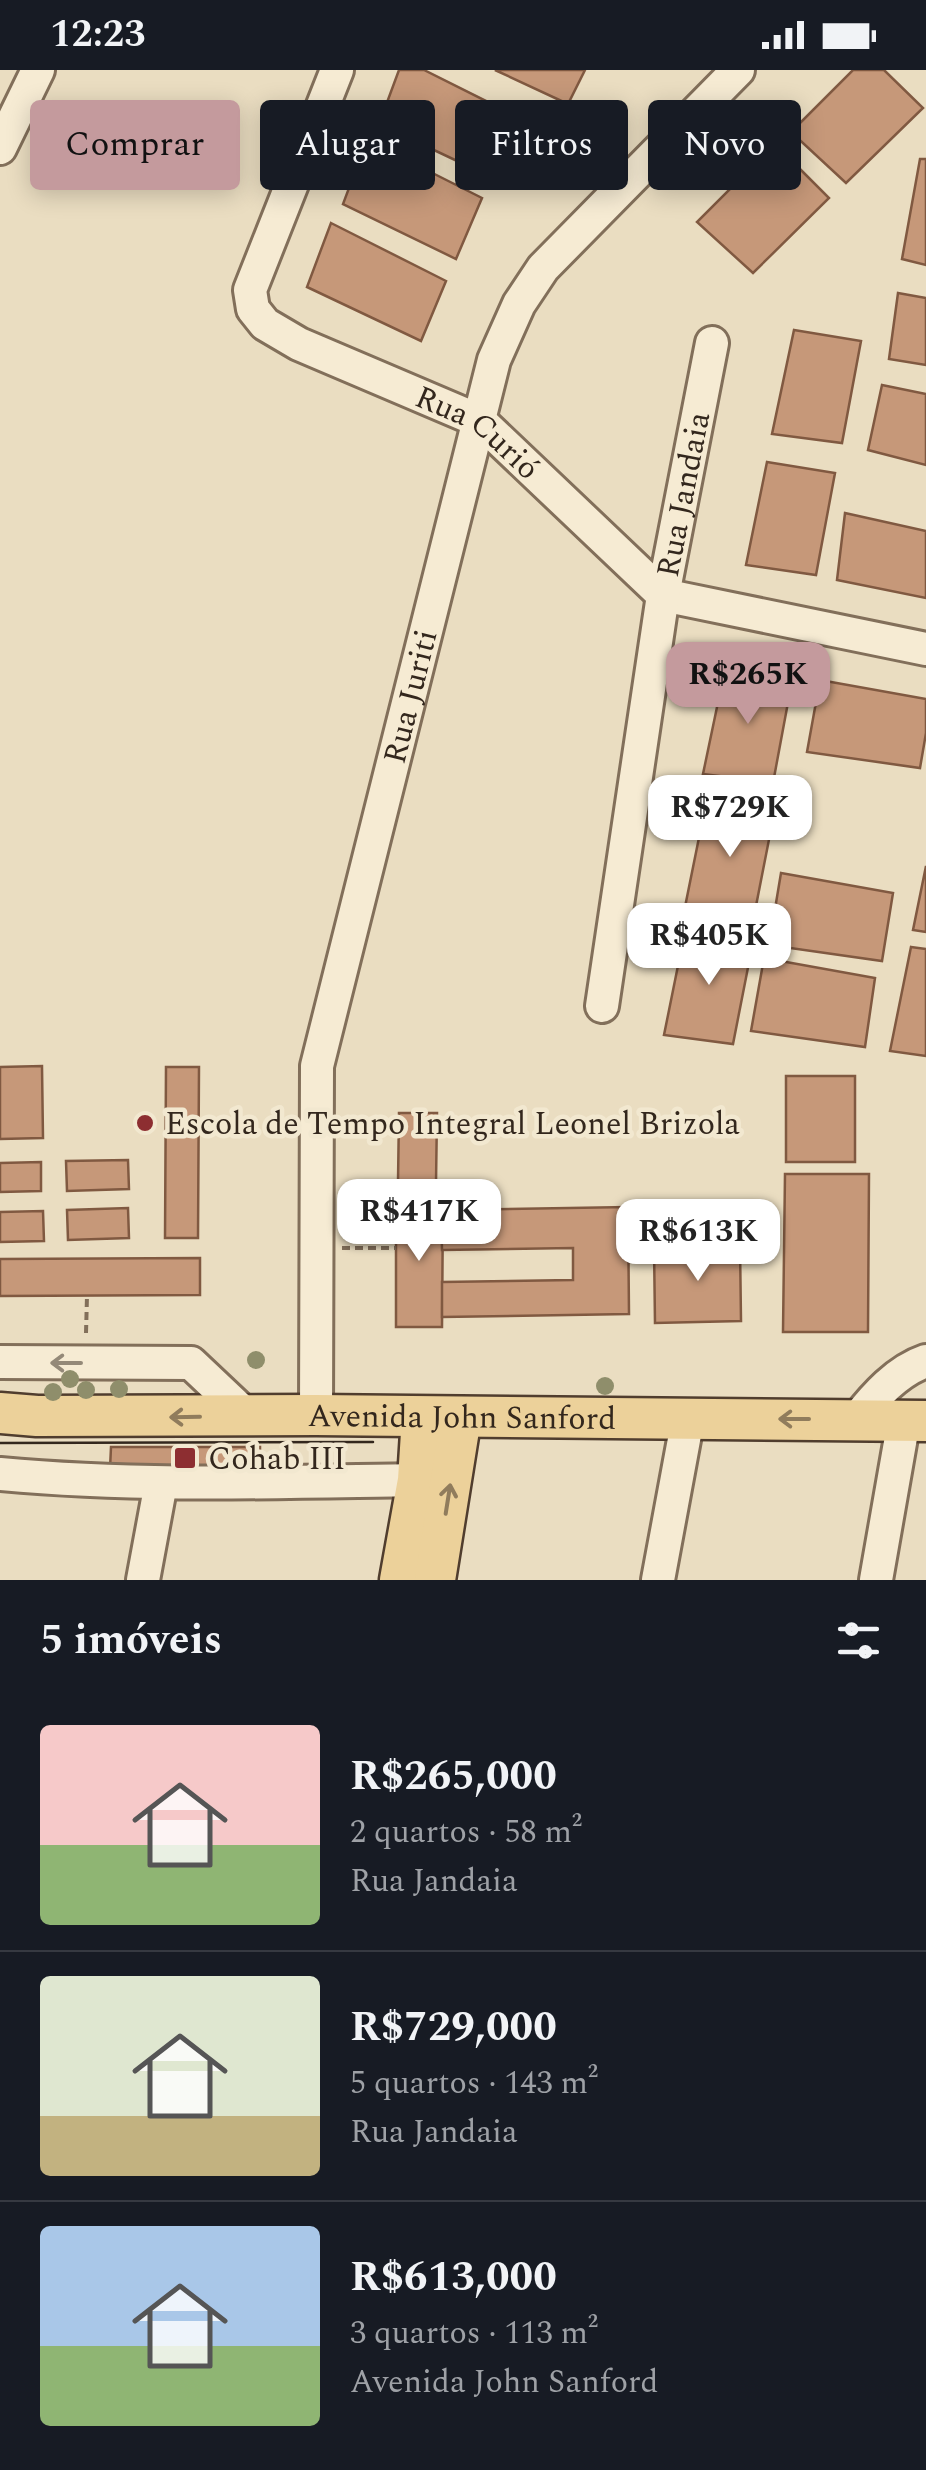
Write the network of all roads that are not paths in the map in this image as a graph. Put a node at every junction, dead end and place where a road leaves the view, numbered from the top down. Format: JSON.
{"nodes":[{"id":1,"x":38,"y":70,"type":"edge"},
{"id":2,"x":337,"y":70,"type":"edge"},
{"id":3,"x":738,"y":70,"type":"edge"},
{"id":4,"x":0,"y":148,"type":"edge"},
{"id":5,"x":712,"y":343,"type":"dead end"},
{"id":6,"x":480,"y":420,"type":"junction"},
{"id":7,"x":662,"y":595,"type":"junction"},
{"id":8,"x":926,"y":649,"type":"edge"},
{"id":9,"x":602,"y":1006,"type":"dead end"},
{"id":10,"x":0,"y":1362,"type":"edge"},
{"id":11,"x":926,"y":1362,"type":"edge"},
{"id":12,"x":0,"y":1412,"type":"edge"},
{"id":13,"x":316,"y":1415,"type":"junction"},
{"id":14,"x":247,"y":1416,"type":"junction"},
{"id":15,"x":442,"y":1418,"type":"junction"},
{"id":16,"x":688,"y":1418,"type":"junction"},
{"id":17,"x":857,"y":1419,"type":"junction"},
{"id":18,"x":915,"y":1421,"type":"edge"},
{"id":19,"x":0,"y":1474,"type":"edge"},
{"id":20,"x":418,"y":1480,"type":"junction"},
{"id":21,"x":162,"y":1483,"type":"junction"},
{"id":22,"x":143,"y":1580,"type":"edge"},
{"id":23,"x":400,"y":1580,"type":"edge"},
{"id":24,"x":435,"y":1580,"type":"edge"},
{"id":25,"x":658,"y":1580,"type":"edge"},
{"id":26,"x":876,"y":1580,"type":"edge"}],
"edges":[{"from":1,"to":4,"type":"street"},
{"from":2,"to":6,"type":"street","name":"Rua Curió"},
{"from":3,"to":6,"type":"street","name":"Rua Juriti"},
{"from":5,"to":7,"type":"street","name":"Rua Jandaia"},
{"from":6,"to":7,"type":"street","name":"Rua Curió"},
{"from":6,"to":13,"type":"street","name":"Rua Juriti"},
{"from":7,"to":8,"type":"street"},
{"from":7,"to":9,"type":"street","name":"Rua Jandaia"},
{"from":14,"to":10,"type":"street","one_way":true},
{"from":11,"to":17,"type":"street"},
{"from":14,"to":12,"type":"main road","name":"Avenida John Sanford","one_way":true},
{"from":13,"to":14,"type":"main road","name":"Avenida John Sanford"},
{"from":13,"to":15,"type":"main road","name":"Avenida John Sanford"},
{"from":15,"to":16,"type":"main road","name":"Avenida John Sanford"},
{"from":15,"to":20,"type":"main road"},
{"from":24,"to":15,"type":"main road","one_way":true},
{"from":17,"to":16,"type":"main road","name":"Avenida John Sanford","one_way":true},
{"from":16,"to":25,"type":"street"},
{"from":17,"to":18,"type":"main road","name":"Avenida John Sanford"},
{"from":18,"to":26,"type":"street"},
{"from":19,"to":21,"type":"street"},
{"from":20,"to":21,"type":"street"},
{"from":20,"to":23,"type":"main road"},
{"from":21,"to":22,"type":"street"}]}
